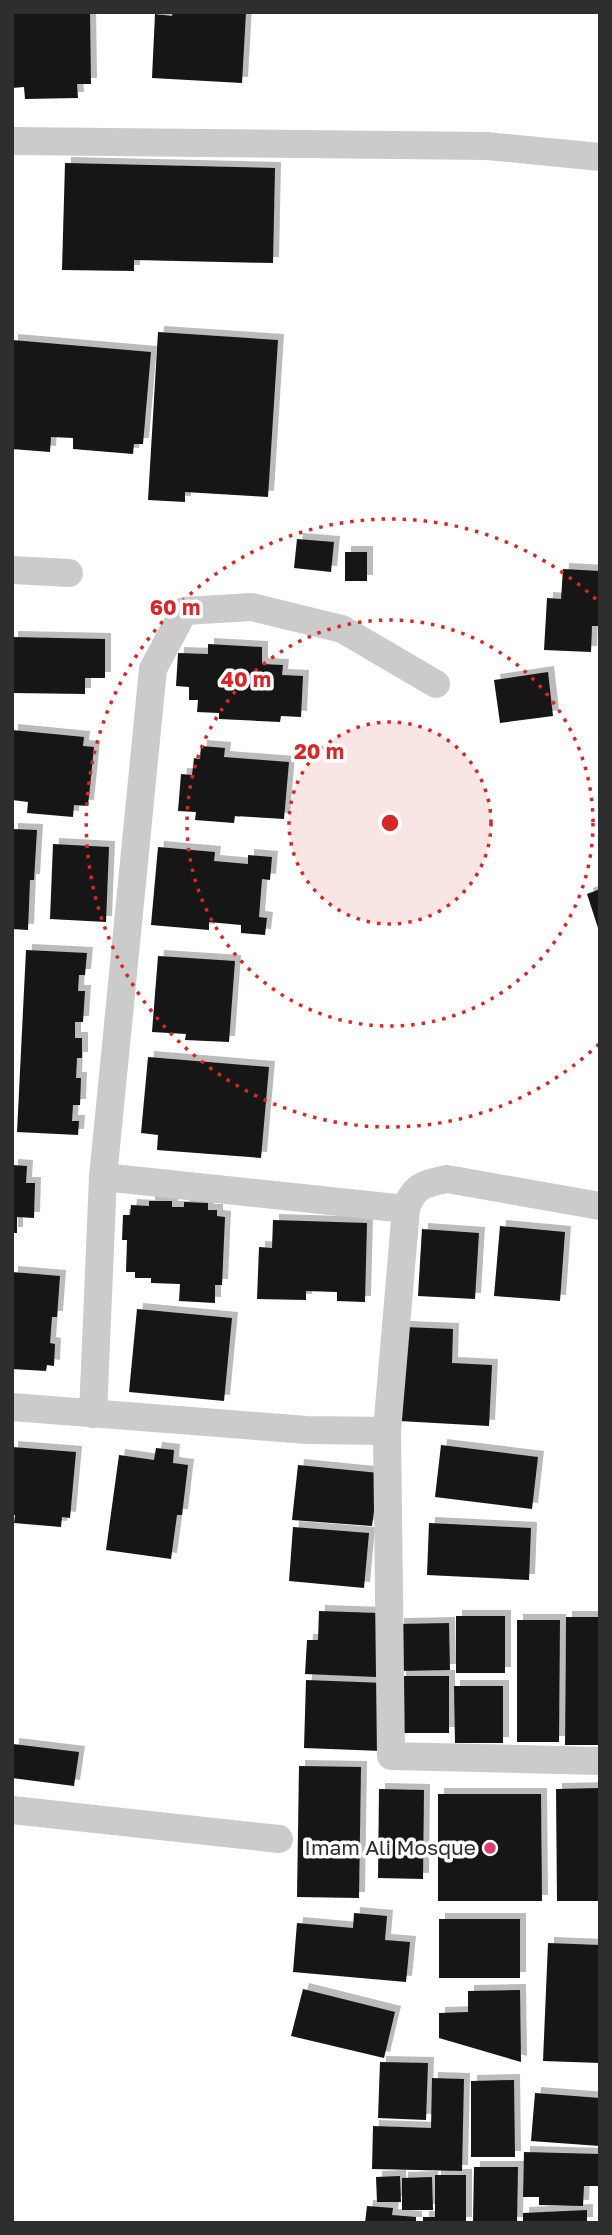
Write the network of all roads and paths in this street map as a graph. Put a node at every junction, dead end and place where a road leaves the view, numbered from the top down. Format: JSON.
{"nodes":[{"id":1,"x":12,"y":141,"type":"edge"},
{"id":2,"x":600,"y":157,"type":"edge"},
{"id":3,"x":12,"y":570,"type":"edge"},
{"id":4,"x":69,"y":573,"type":"dead end"},
{"id":5,"x":436,"y":684,"type":"dead end"},
{"id":6,"x":103,"y":1177,"type":"junction"},
{"id":7,"x":600,"y":1206,"type":"edge"},
{"id":8,"x":407,"y":1209,"type":"junction"},
{"id":9,"x":12,"y":1407,"type":"edge"},
{"id":10,"x":93,"y":1414,"type":"junction"},
{"id":11,"x":387,"y":1431,"type":"junction"},
{"id":12,"x":600,"y":1761,"type":"edge"},
{"id":13,"x":12,"y":1810,"type":"edge"},
{"id":14,"x":279,"y":1839,"type":"dead end"}],
"edges":[{"from":1,"to":2,"type":"street"},
{"from":3,"to":4,"type":"street"},
{"from":5,"to":6,"type":"street"},
{"from":6,"to":8,"type":"street"},
{"from":6,"to":10,"type":"street"},
{"from":7,"to":8,"type":"street"},
{"from":8,"to":11,"type":"street"},
{"from":9,"to":10,"type":"street"},
{"from":10,"to":11,"type":"street"},
{"from":11,"to":12,"type":"street"},
{"from":13,"to":14,"type":"street"}]}
